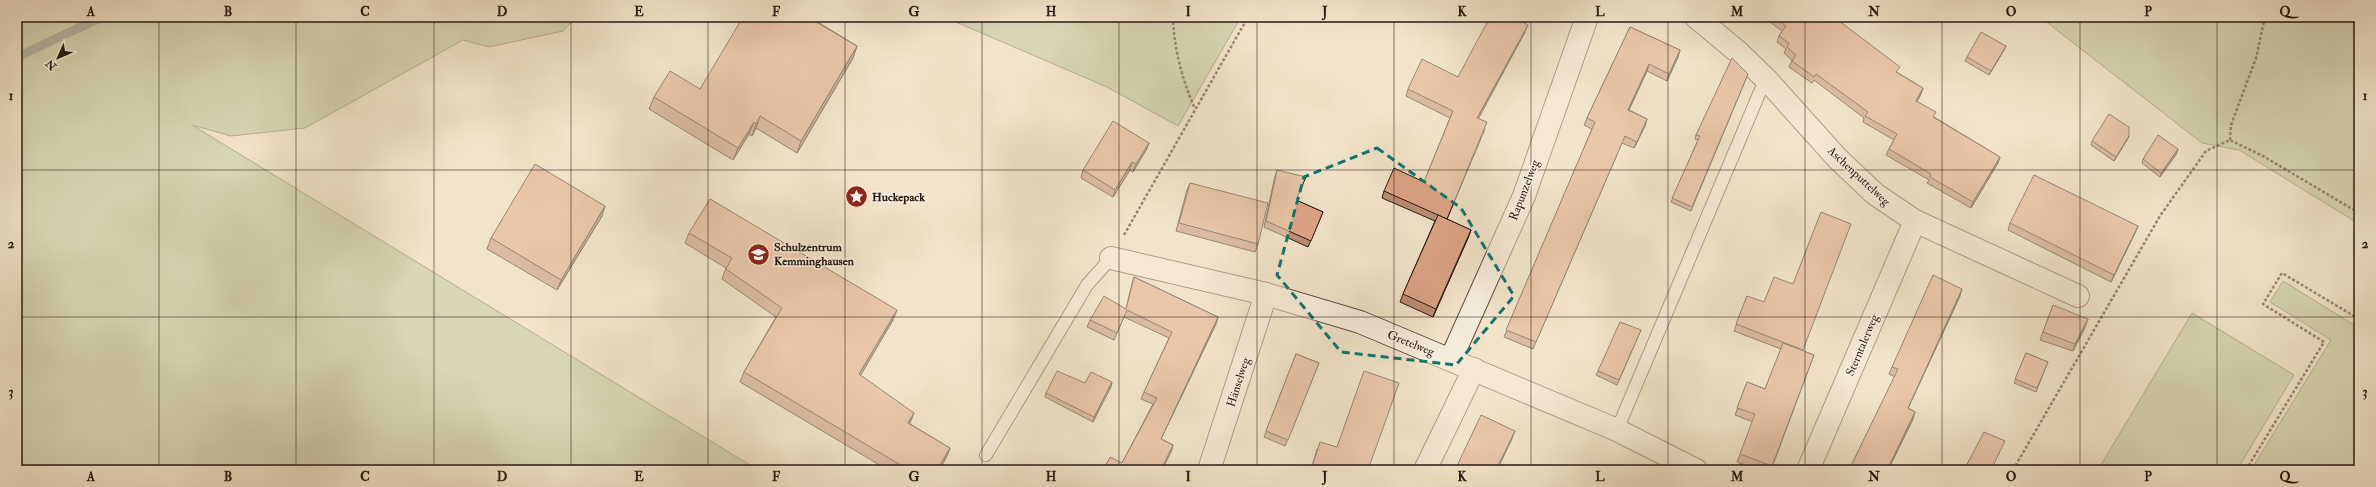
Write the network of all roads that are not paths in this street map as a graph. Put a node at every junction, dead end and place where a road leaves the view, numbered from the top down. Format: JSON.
{"nodes":[{"id":1,"x":1587,"y":17,"type":"edge"},
{"id":2,"x":1696,"y":17,"type":"edge"},
{"id":3,"x":1768,"y":81,"type":"junction"},
{"id":4,"x":1915,"y":221,"type":"junction"},
{"id":5,"x":1116,"y":258,"type":"joint"},
{"id":6,"x":1266,"y":294,"type":"junction"},
{"id":7,"x":2078,"y":296,"type":"dead end"},
{"id":8,"x":1451,"y":359,"type":"junction"},
{"id":9,"x":1474,"y":369,"type":"junction"},
{"id":10,"x":1617,"y":430,"type":"junction"},
{"id":11,"x":986,"y":455,"type":"dead end"},
{"id":12,"x":1209,"y":470,"type":"edge"},
{"id":13,"x":1425,"y":470,"type":"edge"},
{"id":14,"x":1696,"y":470,"type":"edge"},
{"id":15,"x":1808,"y":470,"type":"edge"}],
"edges":[{"from":1,"to":8,"type":"street","name":"Rapunzelweg"},
{"from":2,"to":3,"type":"street","name":"Aschenputtelweg"},
{"from":3,"to":4,"type":"street","name":"Aschenputtelweg"},
{"from":3,"to":10,"type":"lane"},
{"from":4,"to":7,"type":"street","name":"Aschenputtelweg"},
{"from":4,"to":15,"type":"street","name":"Sterntalerweg"},
{"from":5,"to":6,"type":"street","name":"Gretelweg"},
{"from":5,"to":11,"type":"lane"},
{"from":6,"to":8,"type":"street","name":"Gretelweg"},
{"from":6,"to":12,"type":"street","name":"Hänselweg"},
{"from":8,"to":9,"type":"street","name":"Gretelweg"},
{"from":9,"to":10,"type":"street","name":"Gretelweg"},
{"from":9,"to":13,"type":"street"},
{"from":10,"to":14,"type":"street","name":"Gretelweg"}]}
